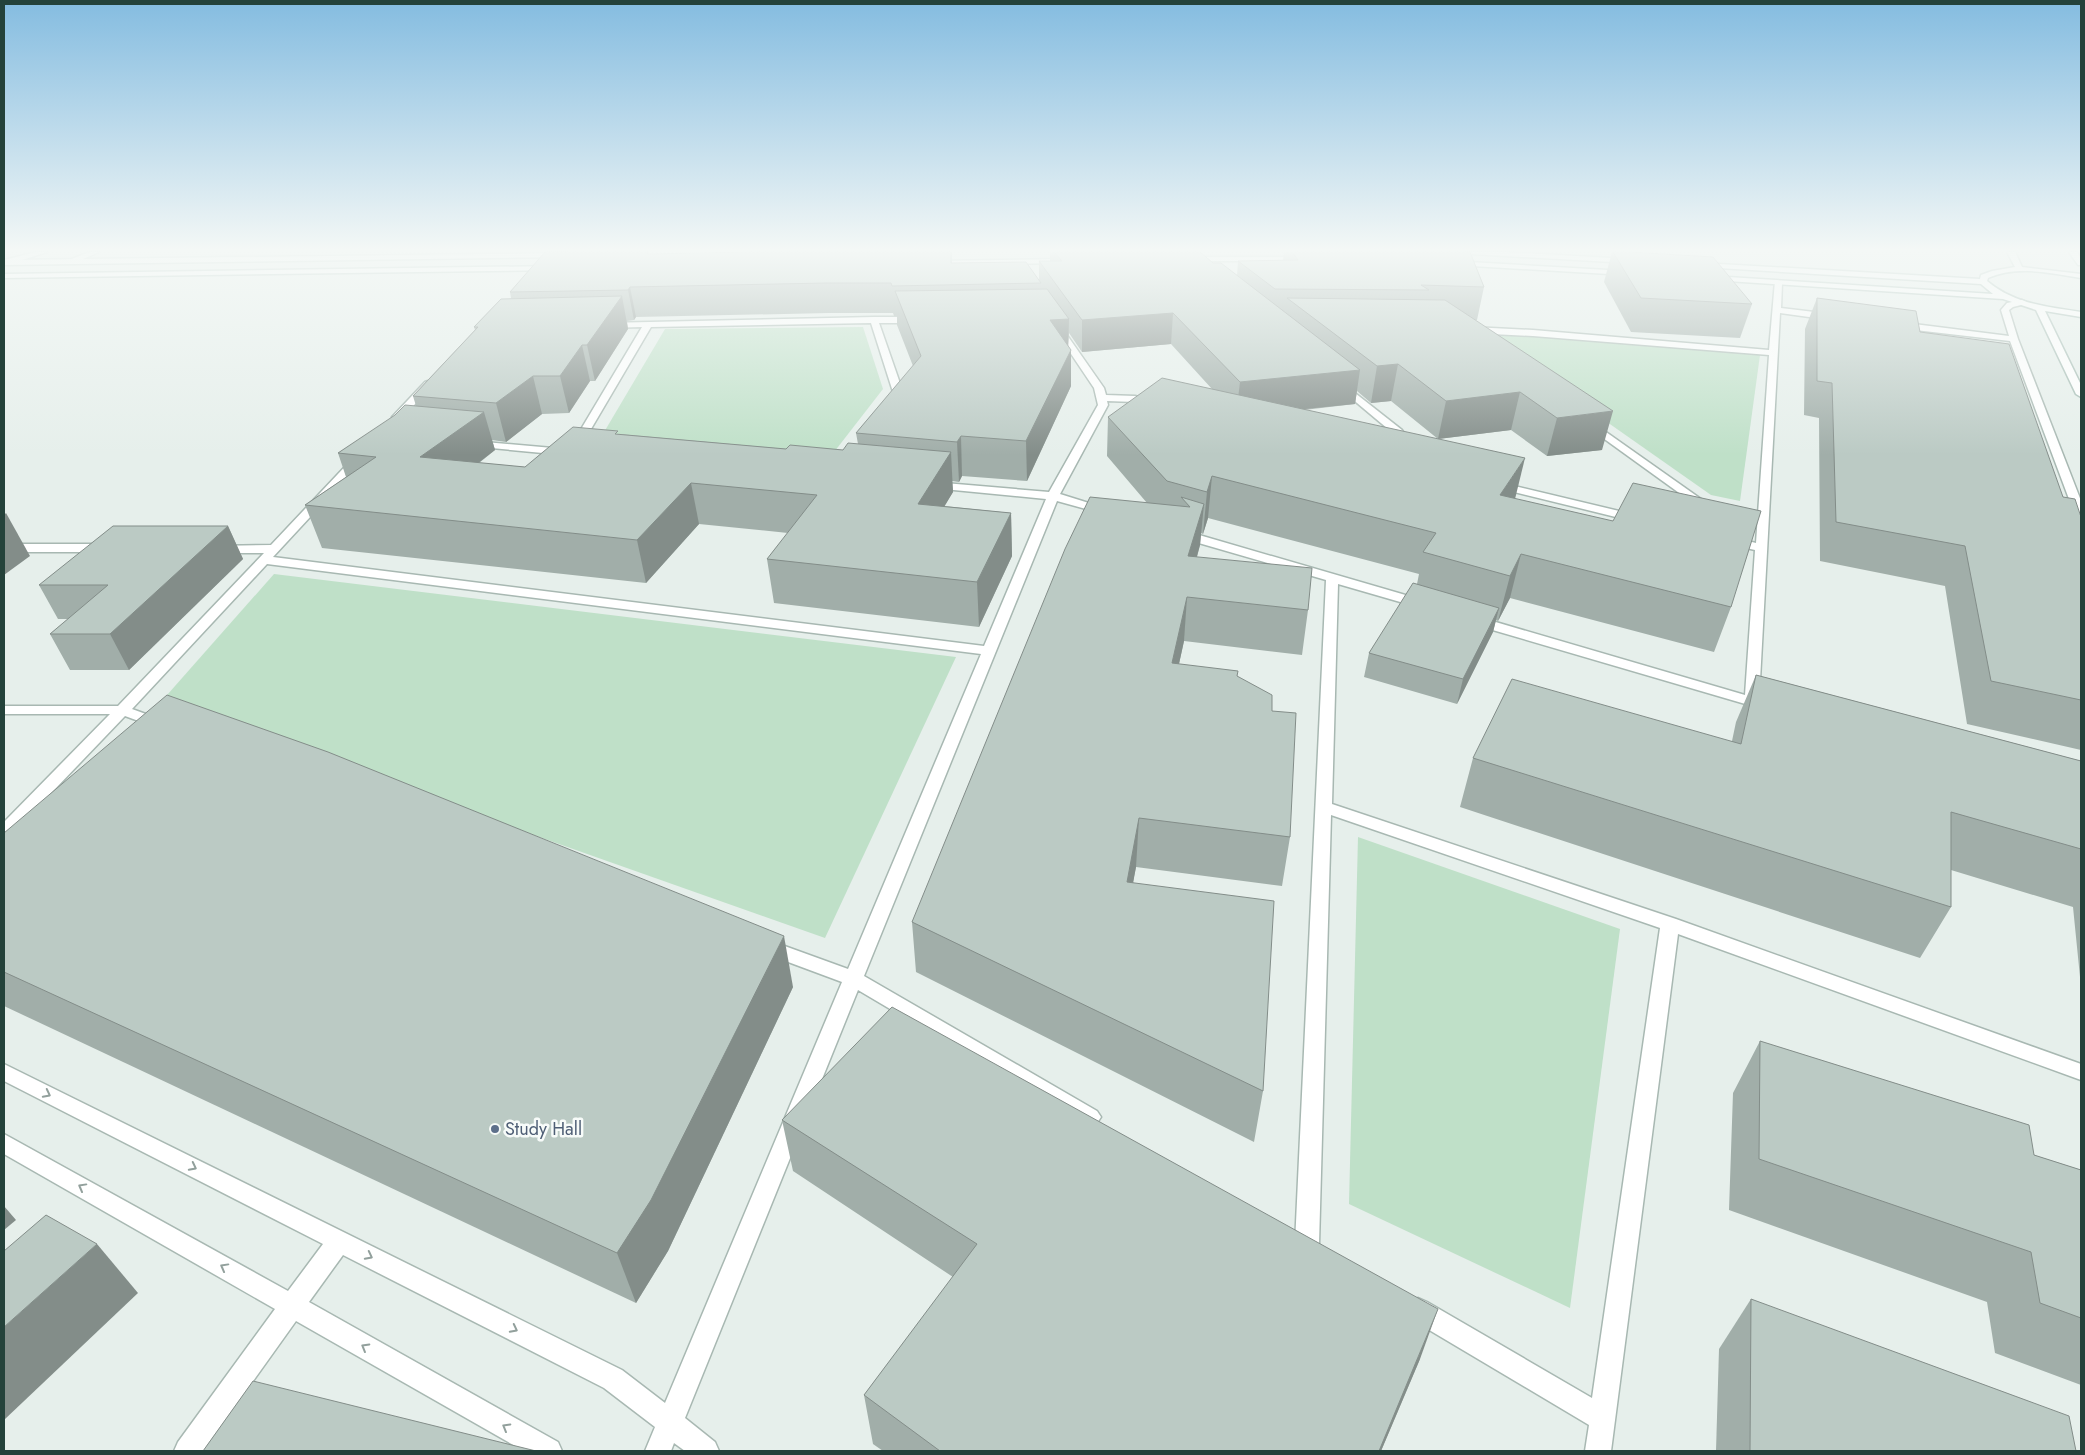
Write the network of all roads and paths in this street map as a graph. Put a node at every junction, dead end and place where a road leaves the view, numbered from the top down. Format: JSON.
{"nodes":[{"id":1,"x":874,"y":320,"type":"junction"},
{"id":2,"x":923,"y":320,"type":"edge"},
{"id":3,"x":1053,"y":320,"type":"edge"},
{"id":4,"x":1776,"y":320,"type":"edge"},
{"id":5,"x":2008,"y":320,"type":"edge"},
{"id":6,"x":2045,"y":320,"type":"edge"},
{"id":7,"x":648,"y":324,"type":"junction"},
{"id":8,"x":1885,"y":324,"type":"edge"},
{"id":9,"x":599,"y":325,"type":"edge"},
{"id":10,"x":2014,"y":340,"type":"junction"},
{"id":11,"x":1473,"y":341,"type":"edge"},
{"id":12,"x":1774,"y":353,"type":"junction"},
{"id":13,"x":1330,"y":376,"type":"edge"},
{"id":14,"x":434,"y":378,"type":"edge"},
{"id":15,"x":2081,"y":394,"type":"edge"},
{"id":16,"x":1101,"y":398,"type":"junction"},
{"id":17,"x":1164,"y":406,"type":"edge"},
{"id":18,"x":886,"y":407,"type":"edge"},
{"id":19,"x":1584,"y":419,"type":"edge"},
{"id":20,"x":388,"y":428,"type":"edge"},
{"id":21,"x":457,"y":442,"type":"edge"},
{"id":22,"x":367,"y":450,"type":"edge"},
{"id":23,"x":572,"y":453,"type":"junction"},
{"id":24,"x":591,"y":454,"type":"edge"},
{"id":25,"x":1409,"y":457,"type":"edge"},
{"id":26,"x":1484,"y":482,"type":"edge"},
{"id":27,"x":919,"y":484,"type":"edge"},
{"id":28,"x":1053,"y":496,"type":"junction"},
{"id":29,"x":1712,"y":513,"type":"edge"},
{"id":30,"x":2081,"y":514,"type":"edge"},
{"id":31,"x":1118,"y":515,"type":"edge"},
{"id":32,"x":1647,"y":520,"type":"edge"},
{"id":33,"x":1174,"y":532,"type":"edge"},
{"id":34,"x":1741,"y":533,"type":"edge"},
{"id":35,"x":1723,"y":539,"type":"edge"},
{"id":36,"x":4,"y":548,"type":"edge"},
{"id":37,"x":114,"y":548,"type":"edge"},
{"id":38,"x":1762,"y":548,"type":"junction"},
{"id":39,"x":204,"y":549,"type":"edge"},
{"id":40,"x":274,"y":549,"type":"junction"},
{"id":41,"x":264,"y":560,"type":"junction"},
{"id":42,"x":1332,"y":578,"type":"junction"},
{"id":43,"x":1437,"y":609,"type":"edge"},
{"id":44,"x":1466,"y":617,"type":"edge"},
{"id":45,"x":990,"y":651,"type":"junction"},
{"id":46,"x":1752,"y":702,"type":"junction"},
{"id":47,"x":4,"y":710,"type":"edge"},
{"id":48,"x":121,"y":710,"type":"junction"},
{"id":49,"x":1781,"y":710,"type":"edge"},
{"id":50,"x":180,"y":732,"type":"edge"},
{"id":51,"x":1324,"y":806,"type":"junction"},
{"id":52,"x":4,"y":832,"type":"edge"},
{"id":53,"x":1670,"y":924,"type":"junction"},
{"id":54,"x":751,"y":941,"type":"edge"},
{"id":55,"x":854,"y":979,"type":"junction"},
{"id":56,"x":4,"y":1072,"type":"edge"},
{"id":57,"x":2081,"y":1072,"type":"edge"},
{"id":58,"x":1102,"y":1124,"type":"edge"},
{"id":59,"x":4,"y":1143,"type":"edge"},
{"id":60,"x":1290,"y":1234,"type":"edge"},
{"id":61,"x":339,"y":1241,"type":"junction"},
{"id":62,"x":1307,"y":1244,"type":"junction"},
{"id":63,"x":1324,"y":1254,"type":"edge"},
{"id":64,"x":1400,"y":1299,"type":"edge"},
{"id":65,"x":292,"y":1306,"type":"junction"},
{"id":66,"x":1602,"y":1418,"type":"junction"},
{"id":67,"x":670,"y":1423,"type":"junction"},
{"id":68,"x":187,"y":1451,"type":"edge"},
{"id":69,"x":549,"y":1451,"type":"edge"},
{"id":70,"x":658,"y":1451,"type":"edge"},
{"id":71,"x":706,"y":1451,"type":"edge"},
{"id":72,"x":1598,"y":1451,"type":"edge"}],
"edges":[{"from":1,"to":2,"type":"street"},
{"from":1,"to":7,"type":"street"},
{"from":1,"to":18,"type":"street"},
{"from":3,"to":16,"type":"street"},
{"from":4,"to":12,"type":"street"},
{"from":5,"to":10,"type":"street"},
{"from":6,"to":15,"type":"street"},
{"from":7,"to":9,"type":"street"},
{"from":7,"to":23,"type":"street"},
{"from":8,"to":10,"type":"street"},
{"from":10,"to":30,"type":"street"},
{"from":11,"to":12,"type":"street"},
{"from":12,"to":38,"type":"street"},
{"from":13,"to":25,"type":"street"},
{"from":14,"to":20,"type":"street"},
{"from":16,"to":17,"type":"street"},
{"from":16,"to":28,"type":"street"},
{"from":19,"to":29,"type":"street"},
{"from":21,"to":23,"type":"street"},
{"from":22,"to":40,"type":"street"},
{"from":23,"to":24,"type":"street"},
{"from":26,"to":32,"type":"street"},
{"from":27,"to":28,"type":"street"},
{"from":28,"to":31,"type":"street"},
{"from":28,"to":45,"type":"street"},
{"from":33,"to":42,"type":"street"},
{"from":34,"to":38,"type":"street"},
{"from":35,"to":38,"type":"street"},
{"from":36,"to":37,"type":"street"},
{"from":38,"to":46,"type":"street"},
{"from":39,"to":40,"type":"street"},
{"from":40,"to":41,"type":"street"},
{"from":41,"to":45,"type":"street"},
{"from":41,"to":48,"type":"street"},
{"from":42,"to":43,"type":"street"},
{"from":42,"to":51,"type":"street"},
{"from":44,"to":46,"type":"street"},
{"from":45,"to":55,"type":"street"},
{"from":46,"to":49,"type":"street"},
{"from":47,"to":48,"type":"street"},
{"from":48,"to":50,"type":"street"},
{"from":48,"to":52,"type":"street"},
{"from":51,"to":53,"type":"street"},
{"from":51,"to":62,"type":"street"},
{"from":53,"to":57,"type":"street"},
{"from":53,"to":66,"type":"street"},
{"from":54,"to":55,"type":"street"},
{"from":55,"to":58,"type":"street"},
{"from":55,"to":67,"type":"street"},
{"from":56,"to":61,"type":"street","one_way":true},
{"from":65,"to":59,"type":"street","one_way":true},
{"from":60,"to":62,"type":"street"},
{"from":61,"to":65,"type":"street"},
{"from":61,"to":67,"type":"street","one_way":true},
{"from":62,"to":63,"type":"street"},
{"from":64,"to":66,"type":"street"},
{"from":65,"to":68,"type":"street"},
{"from":69,"to":65,"type":"street","one_way":true},
{"from":66,"to":72,"type":"street"},
{"from":67,"to":70,"type":"street"},
{"from":67,"to":71,"type":"street"}]}
